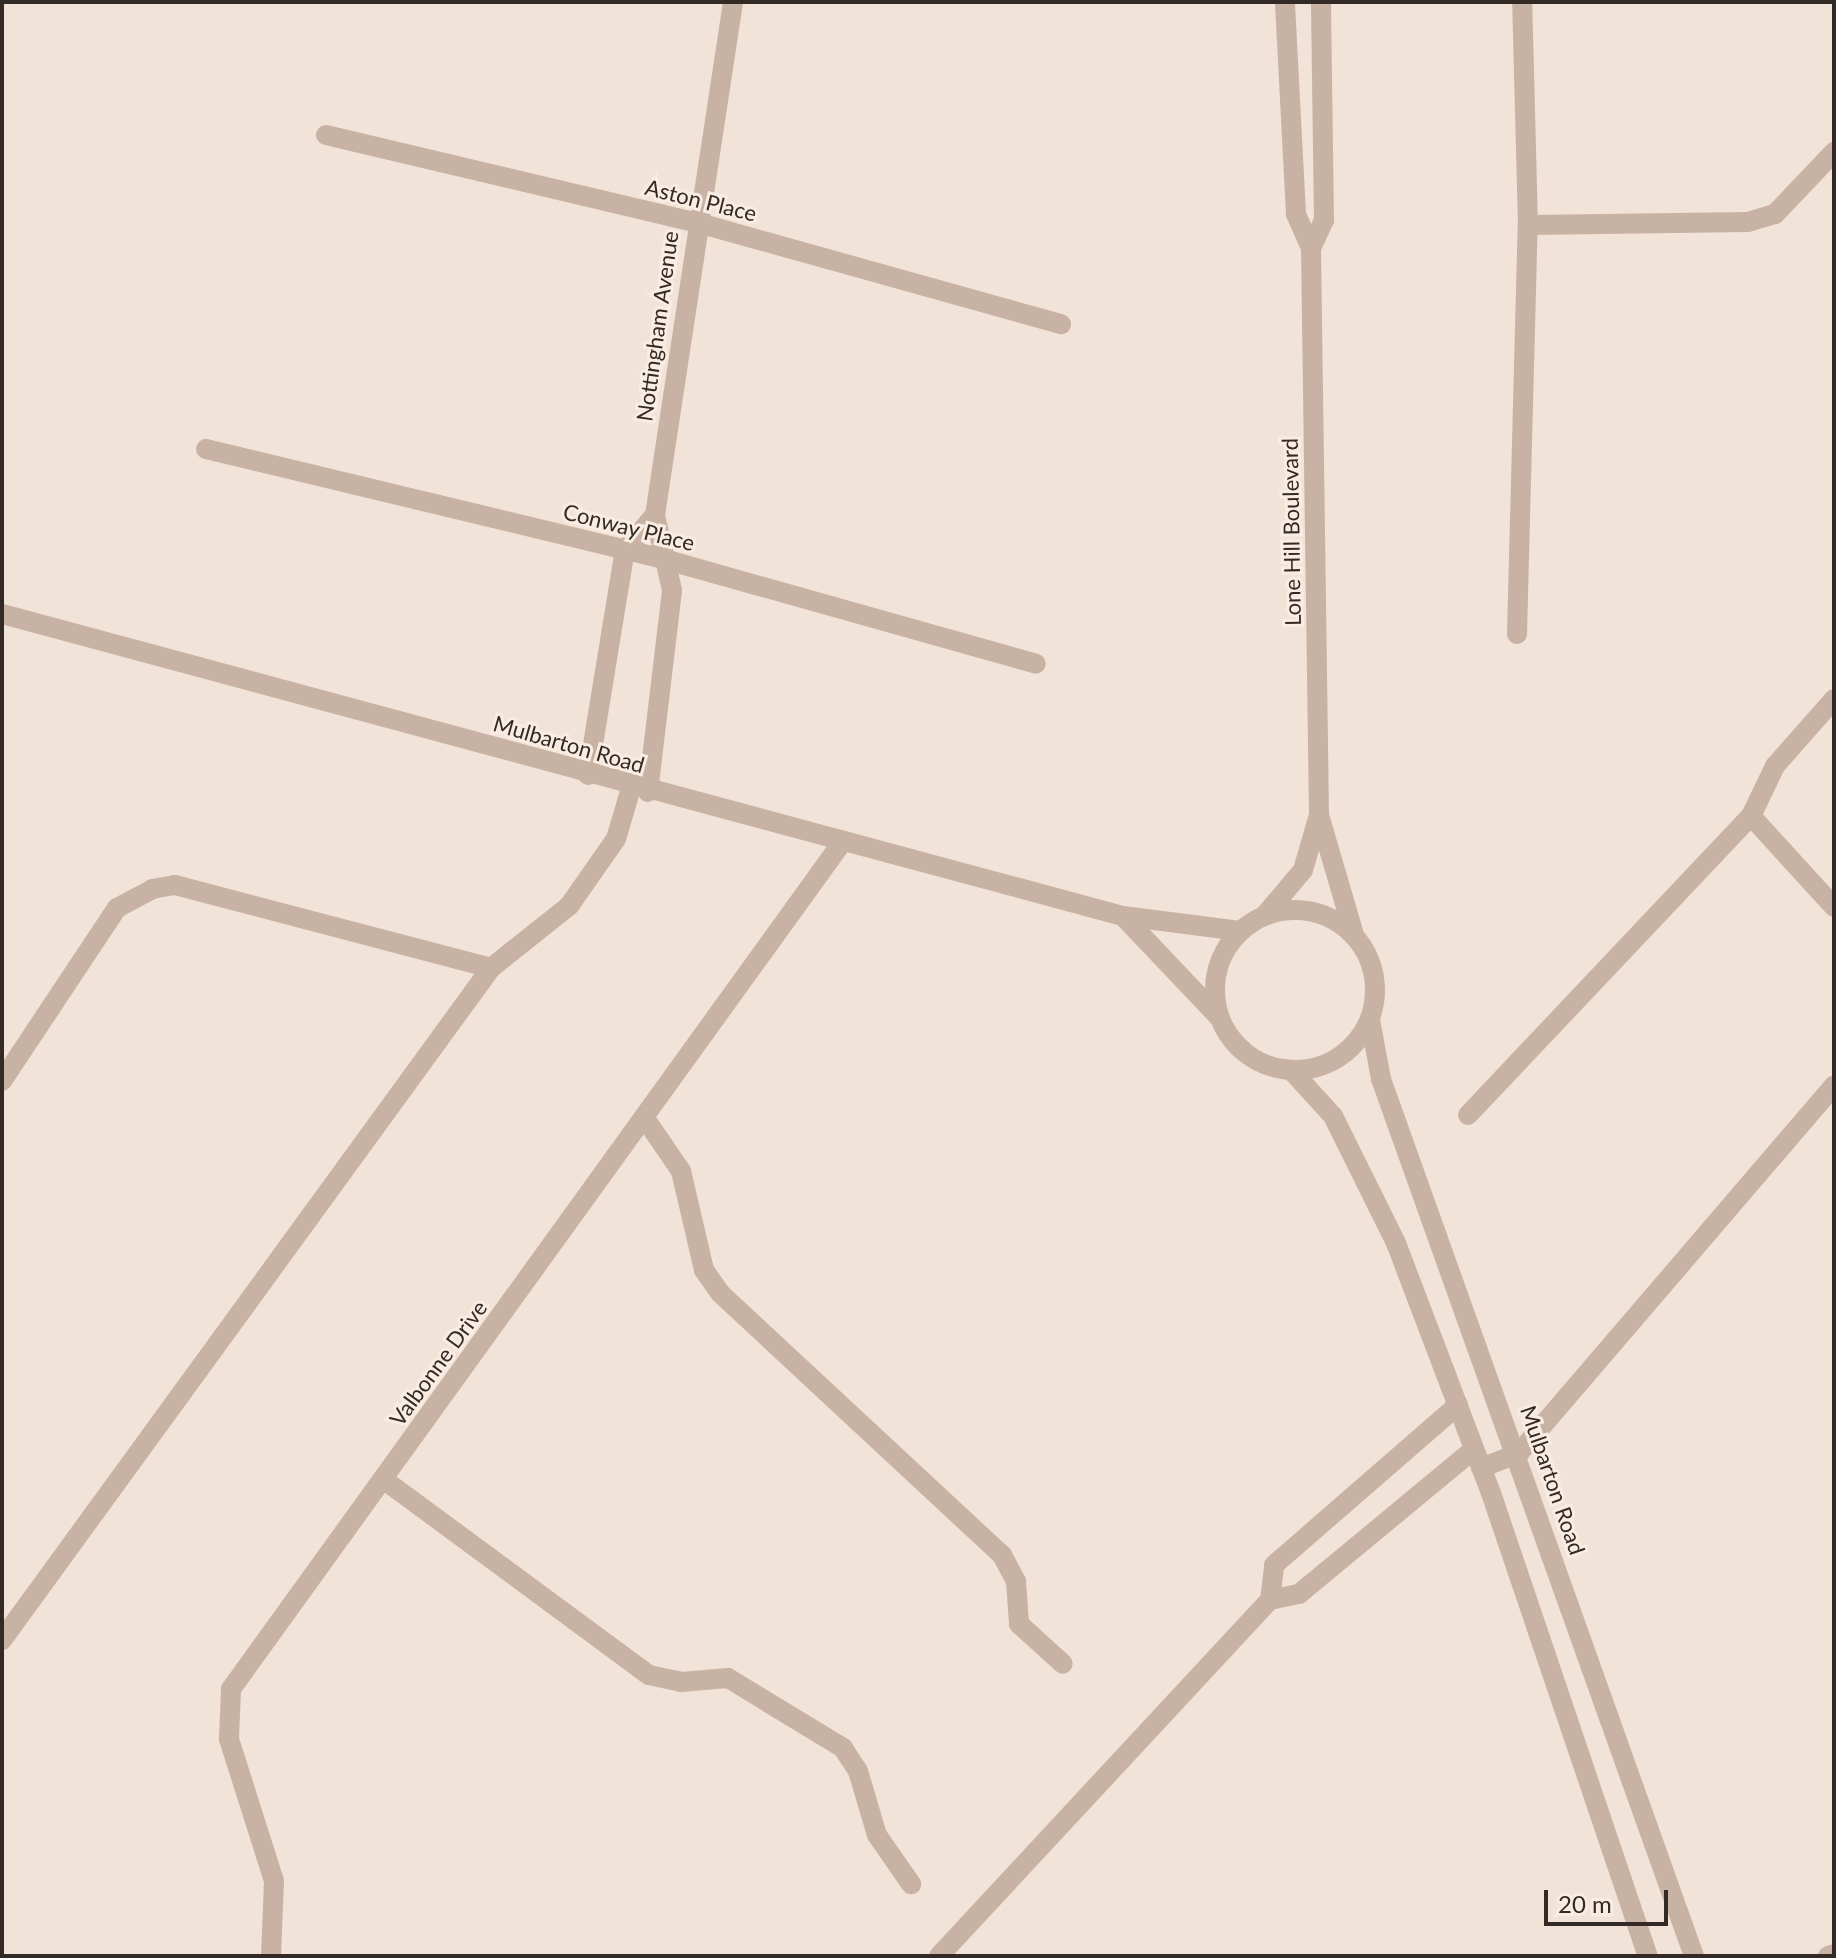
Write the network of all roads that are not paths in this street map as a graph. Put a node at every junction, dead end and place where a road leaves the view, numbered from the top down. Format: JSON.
{"nodes":[{"id":1,"x":733,"y":2,"type":"edge"},
{"id":2,"x":1285,"y":2,"type":"edge"},
{"id":3,"x":1321,"y":2,"type":"edge"},
{"id":4,"x":1522,"y":2,"type":"edge"},
{"id":5,"x":326,"y":135,"type":"dead end"},
{"id":6,"x":1834,"y":152,"type":"edge"},
{"id":7,"x":695,"y":222,"type":"junction"},
{"id":8,"x":1528,"y":225,"type":"junction"},
{"id":9,"x":1311,"y":248,"type":"junction"},
{"id":10,"x":1061,"y":324,"type":"dead end"},
{"id":11,"x":206,"y":449,"type":"dead end"},
{"id":12,"x":655,"y":515,"type":"junction"},
{"id":13,"x":625,"y":550,"type":"junction"},
{"id":14,"x":667,"y":560,"type":"junction"},
{"id":15,"x":2,"y":614,"type":"edge"},
{"id":16,"x":1517,"y":634,"type":"dead end"},
{"id":17,"x":1036,"y":664,"type":"dead end"},
{"id":18,"x":1834,"y":699,"type":"edge"},
{"id":19,"x":588,"y":775,"type":"junction"},
{"id":20,"x":640,"y":790,"type":"junction"},
{"id":21,"x":1319,"y":815,"type":"junction"},
{"id":22,"x":1751,"y":816,"type":"junction"},
{"id":23,"x":843,"y":841,"type":"junction"},
{"id":24,"x":1834,"y":907,"type":"edge"},
{"id":25,"x":1266,"y":914,"type":"junction"},
{"id":26,"x":1123,"y":916,"type":"junction"},
{"id":27,"x":1240,"y":931,"type":"junction"},
{"id":28,"x":1354,"y":935,"type":"junction"},
{"id":29,"x":491,"y":968,"type":"junction"},
{"id":30,"x":1219,"y":1017,"type":"junction"},
{"id":31,"x":1370,"y":1020,"type":"junction"},
{"id":32,"x":1292,"y":1071,"type":"junction"},
{"id":33,"x":2,"y":1081,"type":"edge"},
{"id":34,"x":1834,"y":1085,"type":"edge"},
{"id":35,"x":1468,"y":1115,"type":"dead end"},
{"id":36,"x":646,"y":1120,"type":"junction"},
{"id":37,"x":1458,"y":1405,"type":"junction"},
{"id":38,"x":1519,"y":1453,"type":"junction"},
{"id":39,"x":1478,"y":1459,"type":"junction"},
{"id":40,"x":383,"y":1479,"type":"junction"},
{"id":41,"x":1270,"y":1600,"type":"junction"},
{"id":42,"x":2,"y":1640,"type":"edge"},
{"id":43,"x":1063,"y":1664,"type":"dead end"},
{"id":44,"x":911,"y":1884,"type":"dead end"},
{"id":45,"x":1834,"y":1954,"type":"edge"},
{"id":46,"x":271,"y":1956,"type":"edge"},
{"id":47,"x":939,"y":1956,"type":"edge"},
{"id":48,"x":1648,"y":1956,"type":"edge"},
{"id":49,"x":1694,"y":1956,"type":"edge"},
{"id":50,"x":1828,"y":1956,"type":"edge"}],
"edges":[{"from":1,"to":7,"type":"street","name":"Nottingham Avenue"},
{"from":2,"to":9,"type":"street","name":"Lone Hill Boulevard"},
{"from":3,"to":9,"type":"street","name":"Lone Hill Boulevard"},
{"from":4,"to":8,"type":"street"},
{"from":5,"to":7,"type":"street","name":"Aston Place"},
{"from":6,"to":8,"type":"street"},
{"from":7,"to":10,"type":"street","name":"Aston Place"},
{"from":7,"to":12,"type":"street","name":"Nottingham Avenue"},
{"from":8,"to":16,"type":"street"},
{"from":9,"to":21,"type":"street","name":"Lone Hill Boulevard"},
{"from":11,"to":13,"type":"street","name":"Conway Place"},
{"from":12,"to":13,"type":"street"},
{"from":12,"to":14,"type":"street","name":"Nottingham Avenue"},
{"from":13,"to":14,"type":"street","name":"Conway Place"},
{"from":13,"to":19,"type":"street"},
{"from":14,"to":17,"type":"street","name":"Conway Place"},
{"from":14,"to":20,"type":"street","name":"Nottingham Avenue"},
{"from":15,"to":19,"type":"street","name":"Mulbarton Road"},
{"from":18,"to":22,"type":"street"},
{"from":19,"to":20,"type":"street","name":"Mulbarton Road"},
{"from":20,"to":23,"type":"street","name":"Mulbarton Road"},
{"from":20,"to":29,"type":"street","name":"Nottingham Avenue"},
{"from":21,"to":25,"type":"street","name":"Lone Hill Boulevard"},
{"from":21,"to":28,"type":"street","name":"Lone Hill Boulevard"},
{"from":22,"to":24,"type":"street"},
{"from":22,"to":35,"type":"street"},
{"from":23,"to":26,"type":"street","name":"Mulbarton Road"},
{"from":23,"to":36,"type":"street","name":"Valbonne Drive"},
{"from":25,"to":27,"type":"street"},
{"from":25,"to":28,"type":"street"},
{"from":26,"to":27,"type":"street","name":"Mulbarton Road"},
{"from":26,"to":30,"type":"street"},
{"from":27,"to":30,"type":"street"},
{"from":28,"to":31,"type":"street","name":"Mulbarton Road"},
{"from":29,"to":33,"type":"street"},
{"from":29,"to":42,"type":"street","name":"Nottingham Avenue"},
{"from":30,"to":32,"type":"street"},
{"from":31,"to":32,"type":"street"},
{"from":31,"to":38,"type":"street","name":"Mulbarton Road"},
{"from":32,"to":37,"type":"street"},
{"from":34,"to":38,"type":"street"},
{"from":36,"to":40,"type":"street","name":"Valbonne Drive"},
{"from":36,"to":43,"type":"street"},
{"from":37,"to":39,"type":"street"},
{"from":37,"to":41,"type":"street"},
{"from":38,"to":39,"type":"street"},
{"from":38,"to":49,"type":"street","name":"Mulbarton Road"},
{"from":39,"to":41,"type":"street"},
{"from":39,"to":48,"type":"street"},
{"from":40,"to":44,"type":"street"},
{"from":40,"to":46,"type":"street","name":"Valbonne Drive"},
{"from":41,"to":47,"type":"street"},
{"from":45,"to":50,"type":"street"}]}
